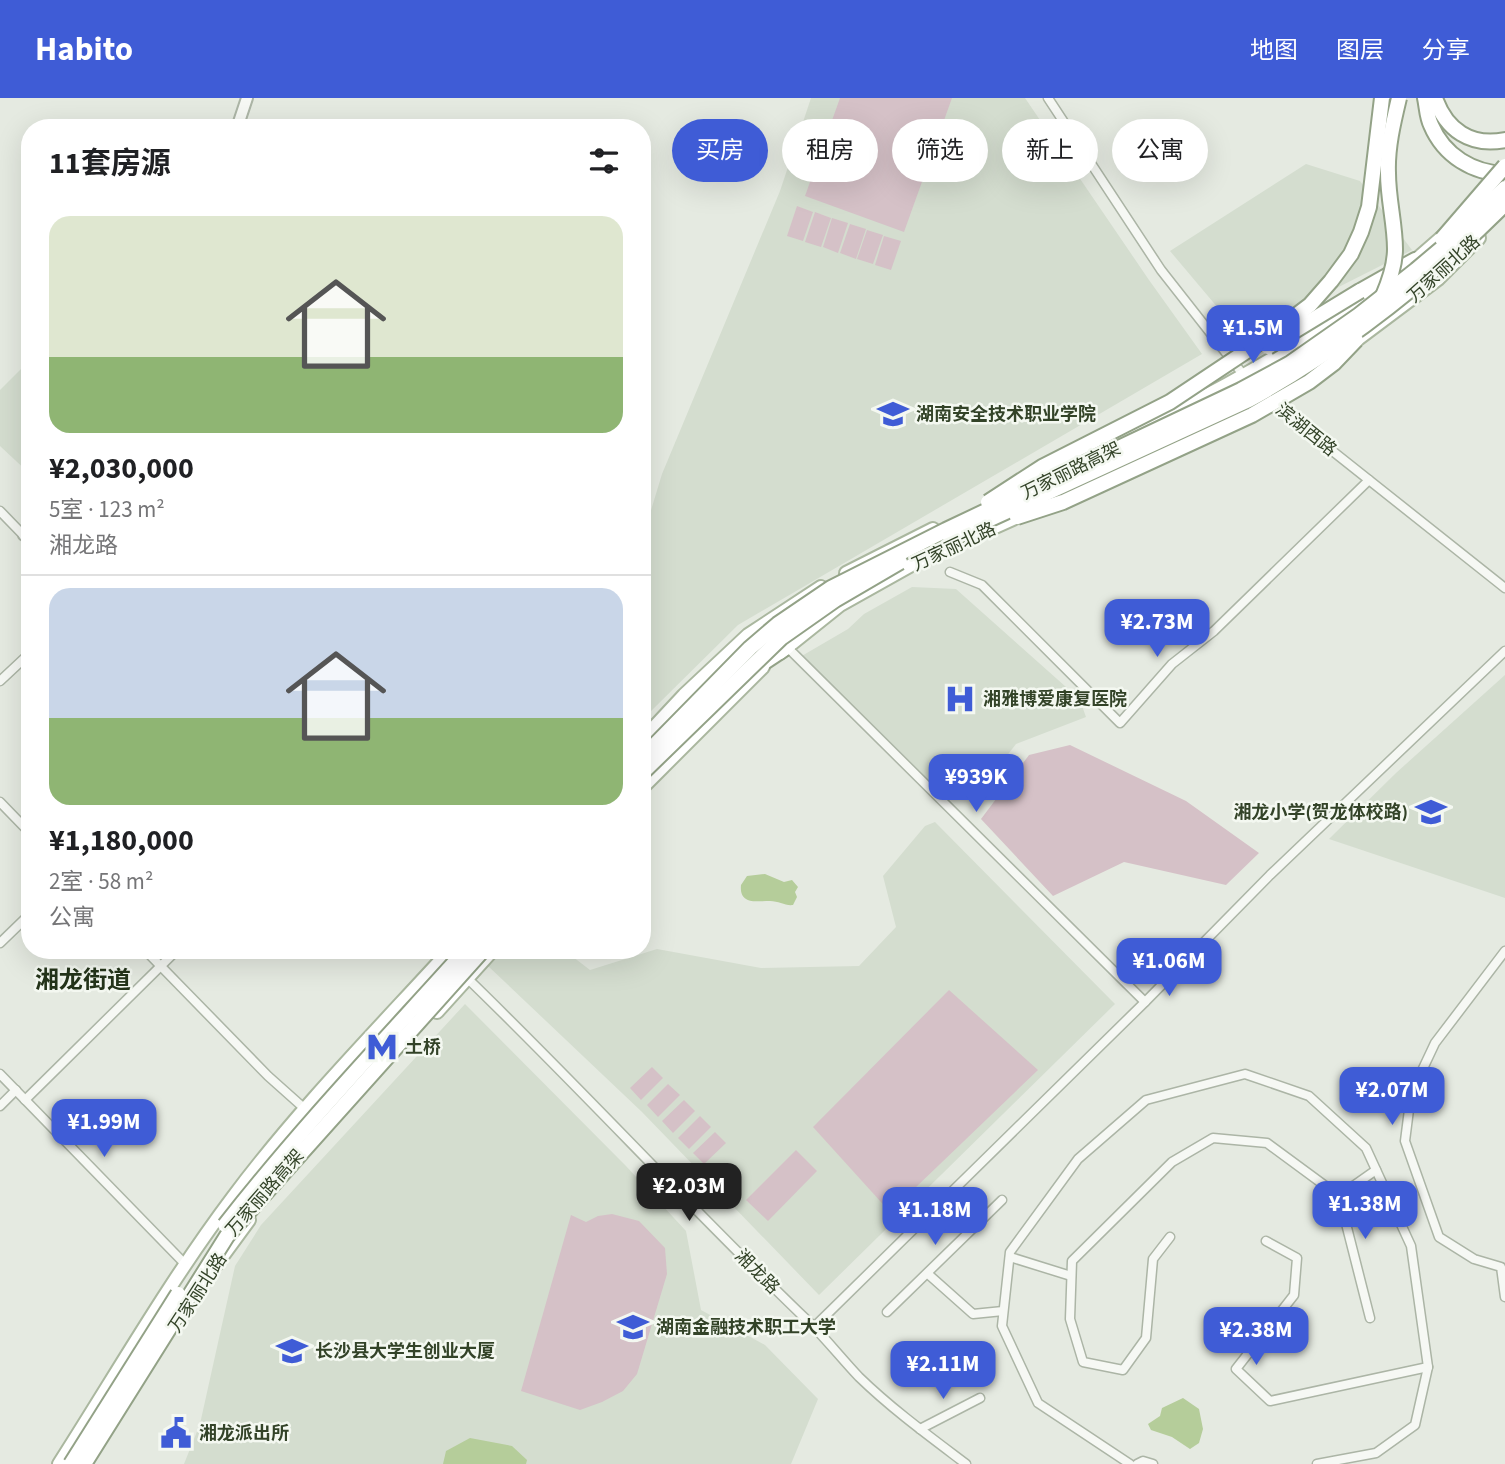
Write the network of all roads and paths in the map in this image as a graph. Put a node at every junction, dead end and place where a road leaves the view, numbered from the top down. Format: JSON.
{"nodes":[{"id":1,"x":247,"y":98,"type":"edge"},
{"id":2,"x":1048,"y":98,"type":"edge"},
{"id":3,"x":1382,"y":98,"type":"edge"},
{"id":4,"x":1399,"y":98,"type":"edge"},
{"id":5,"x":1425,"y":98,"type":"edge"},
{"id":6,"x":1435,"y":98,"type":"edge"},
{"id":7,"x":240,"y":119,"type":"edge"},
{"id":8,"x":1505,"y":140,"type":"edge"},
{"id":9,"x":1505,"y":166,"type":"edge"},
{"id":10,"x":1505,"y":176,"type":"edge"},
{"id":11,"x":1505,"y":188,"type":"edge"},
{"id":12,"x":1505,"y":204,"type":"edge"},
{"id":13,"x":1505,"y":212,"type":"edge"},
{"id":14,"x":1416,"y":265,"type":"junction"},
{"id":15,"x":1244,"y":376,"type":"junction"},
{"id":16,"x":1170,"y":401,"type":"junction"},
{"id":17,"x":1269,"y":401,"type":"junction"},
{"id":18,"x":1369,"y":481,"type":"junction"},
{"id":19,"x":0,"y":511,"type":"edge"},
{"id":20,"x":21,"y":530,"type":"edge"},
{"id":21,"x":948,"y":534,"type":"junction"},
{"id":22,"x":950,"y":572,"type":"dead end"},
{"id":23,"x":1505,"y":588,"type":"edge"},
{"id":24,"x":787,"y":647,"type":"junction"},
{"id":25,"x":1505,"y":651,"type":"edge"},
{"id":26,"x":21,"y":661,"type":"edge"},
{"id":27,"x":0,"y":681,"type":"edge"},
{"id":28,"x":651,"y":730,"type":"edge"},
{"id":29,"x":651,"y":749,"type":"edge"},
{"id":30,"x":651,"y":764,"type":"edge"},
{"id":31,"x":651,"y":773,"type":"edge"},
{"id":32,"x":651,"y":779,"type":"edge"},
{"id":33,"x":0,"y":802,"type":"edge"},
{"id":34,"x":21,"y":824,"type":"edge"},
{"id":35,"x":21,"y":923,"type":"edge"},
{"id":36,"x":0,"y":943,"type":"edge"},
{"id":37,"x":1505,"y":951,"type":"edge"},
{"id":38,"x":153,"y":959,"type":"edge"},
{"id":39,"x":169,"y":959,"type":"edge"},
{"id":40,"x":439,"y":959,"type":"edge"},
{"id":41,"x":451,"y":959,"type":"edge"},
{"id":42,"x":458,"y":959,"type":"edge"},
{"id":43,"x":475,"y":959,"type":"edge"},
{"id":44,"x":485,"y":959,"type":"edge"},
{"id":45,"x":161,"y":967,"type":"junction"},
{"id":46,"x":468,"y":978,"type":"junction"},
{"id":47,"x":1145,"y":1002,"type":"junction"},
{"id":48,"x":0,"y":1074,"type":"edge"},
{"id":49,"x":16,"y":1090,"type":"junction"},
{"id":50,"x":25,"y":1100,"type":"junction"},
{"id":51,"x":0,"y":1106,"type":"edge"},
{"id":52,"x":305,"y":1109,"type":"junction"},
{"id":53,"x":1376,"y":1170,"type":"junction"},
{"id":54,"x":1339,"y":1196,"type":"junction"},
{"id":55,"x":1002,"y":1200,"type":"dead end"},
{"id":56,"x":1170,"y":1237,"type":"dead end"},
{"id":57,"x":1266,"y":1241,"type":"dead end"},
{"id":58,"x":1010,"y":1257,"type":"junction"},
{"id":59,"x":186,"y":1265,"type":"junction"},
{"id":60,"x":928,"y":1274,"type":"junction"},
{"id":61,"x":1071,"y":1276,"type":"junction"},
{"id":62,"x":1505,"y":1297,"type":"edge"},
{"id":63,"x":1003,"y":1311,"type":"junction"},
{"id":64,"x":887,"y":1312,"type":"dead end"},
{"id":65,"x":1370,"y":1318,"type":"dead end"},
{"id":66,"x":814,"y":1327,"type":"junction"},
{"id":67,"x":1428,"y":1367,"type":"junction"},
{"id":68,"x":980,"y":1398,"type":"dead end"},
{"id":69,"x":920,"y":1429,"type":"junction"},
{"id":70,"x":59,"y":1464,"type":"edge"},
{"id":71,"x":71,"y":1464,"type":"edge"},
{"id":72,"x":83,"y":1464,"type":"edge"},
{"id":73,"x":92,"y":1464,"type":"edge"},
{"id":74,"x":965,"y":1464,"type":"edge"},
{"id":75,"x":1130,"y":1464,"type":"edge"},
{"id":76,"x":1137,"y":1464,"type":"edge"},
{"id":77,"x":1153,"y":1464,"type":"edge"},
{"id":78,"x":1317,"y":1464,"type":"edge"}],
"edges":[{"from":1,"to":7,"type":"street"},
{"from":2,"to":15,"type":"street","name":"滨湖西路"},
{"from":3,"to":16,"type":"highway","bridge":true},
{"from":4,"to":21,"type":"highway","bridge":true},
{"from":5,"to":10,"type":"highway"},
{"from":6,"to":8,"type":"highway"},
{"from":9,"to":14,"type":"highway","bridge":true},
{"from":10,"to":14,"type":"main road","name":"万家丽北路"},
{"from":11,"to":14,"type":"highway","name":"万家丽路高架","bridge":true},
{"from":12,"to":21,"type":"highway","name":"万家丽路高架","bridge":true},
{"from":13,"to":17,"type":"main road","name":"万家丽北路"},
{"from":14,"to":15,"type":"main road","name":"万家丽北路"},
{"from":14,"to":16,"type":"highway","bridge":true},
{"from":14,"to":21,"type":"highway","name":"万家丽路高架","bridge":true},
{"from":15,"to":17,"type":"street","name":"滨湖西路"},
{"from":15,"to":28,"type":"main road","name":"万家丽北路"},
{"from":16,"to":21,"type":"highway","bridge":true},
{"from":17,"to":18,"type":"street","name":"滨湖西路"},
{"from":17,"to":24,"type":"main road","name":"万家丽北路"},
{"from":18,"to":22,"type":"street"},
{"from":18,"to":23,"type":"street","name":"滨湖西路"},
{"from":19,"to":20,"type":"street"},
{"from":21,"to":29,"type":"highway","name":"万家丽路高架","bridge":true},
{"from":21,"to":30,"type":"highway","name":"万家丽路高架","bridge":true},
{"from":24,"to":31,"type":"highway","bridge":true},
{"from":24,"to":32,"type":"main road","name":"万家丽北路"},
{"from":24,"to":47,"type":"street"},
{"from":25,"to":47,"type":"street"},
{"from":26,"to":27,"type":"street"},
{"from":33,"to":34,"type":"street"},
{"from":35,"to":36,"type":"street"},
{"from":37,"to":62,"type":"street"},
{"from":38,"to":45,"type":"street"},
{"from":39,"to":45,"type":"street"},
{"from":40,"to":52,"type":"main road","name":"万家丽北路"},
{"from":41,"to":46,"type":"street","name":"湘龙路"},
{"from":42,"to":71,"type":"highway","name":"万家丽路高架","bridge":true},
{"from":43,"to":72,"type":"highway","name":"万家丽路高架","bridge":true},
{"from":44,"to":46,"type":"main road","name":"万家丽北路"},
{"from":45,"to":50,"type":"street"},
{"from":45,"to":52,"type":"street"},
{"from":46,"to":66,"type":"street","name":"湘龙路"},
{"from":46,"to":73,"type":"main road","name":"万家丽北路"},
{"from":47,"to":66,"type":"street"},
{"from":48,"to":49,"type":"street"},
{"from":49,"to":50,"type":"street"},
{"from":49,"to":51,"type":"street"},
{"from":50,"to":59,"type":"street"},
{"from":52,"to":59,"type":"main road","name":"万家丽北路"},
{"from":53,"to":54,"type":"street"},
{"from":53,"to":58,"type":"street"},
{"from":53,"to":67,"type":"street"},
{"from":54,"to":61,"type":"street"},
{"from":54,"to":65,"type":"street"},
{"from":55,"to":60,"type":"street"},
{"from":56,"to":61,"type":"street"},
{"from":57,"to":67,"type":"street"},
{"from":58,"to":61,"type":"street"},
{"from":58,"to":63,"type":"street"},
{"from":59,"to":70,"type":"main road","name":"万家丽北路"},
{"from":60,"to":63,"type":"street"},
{"from":60,"to":64,"type":"street"},
{"from":63,"to":75,"type":"street"},
{"from":66,"to":69,"type":"street","name":"湘龙路"},
{"from":67,"to":78,"type":"street"},
{"from":68,"to":69,"type":"street"},
{"from":69,"to":74,"type":"street","name":"湘龙路"},
{"from":76,"to":77,"type":"street"}]}
